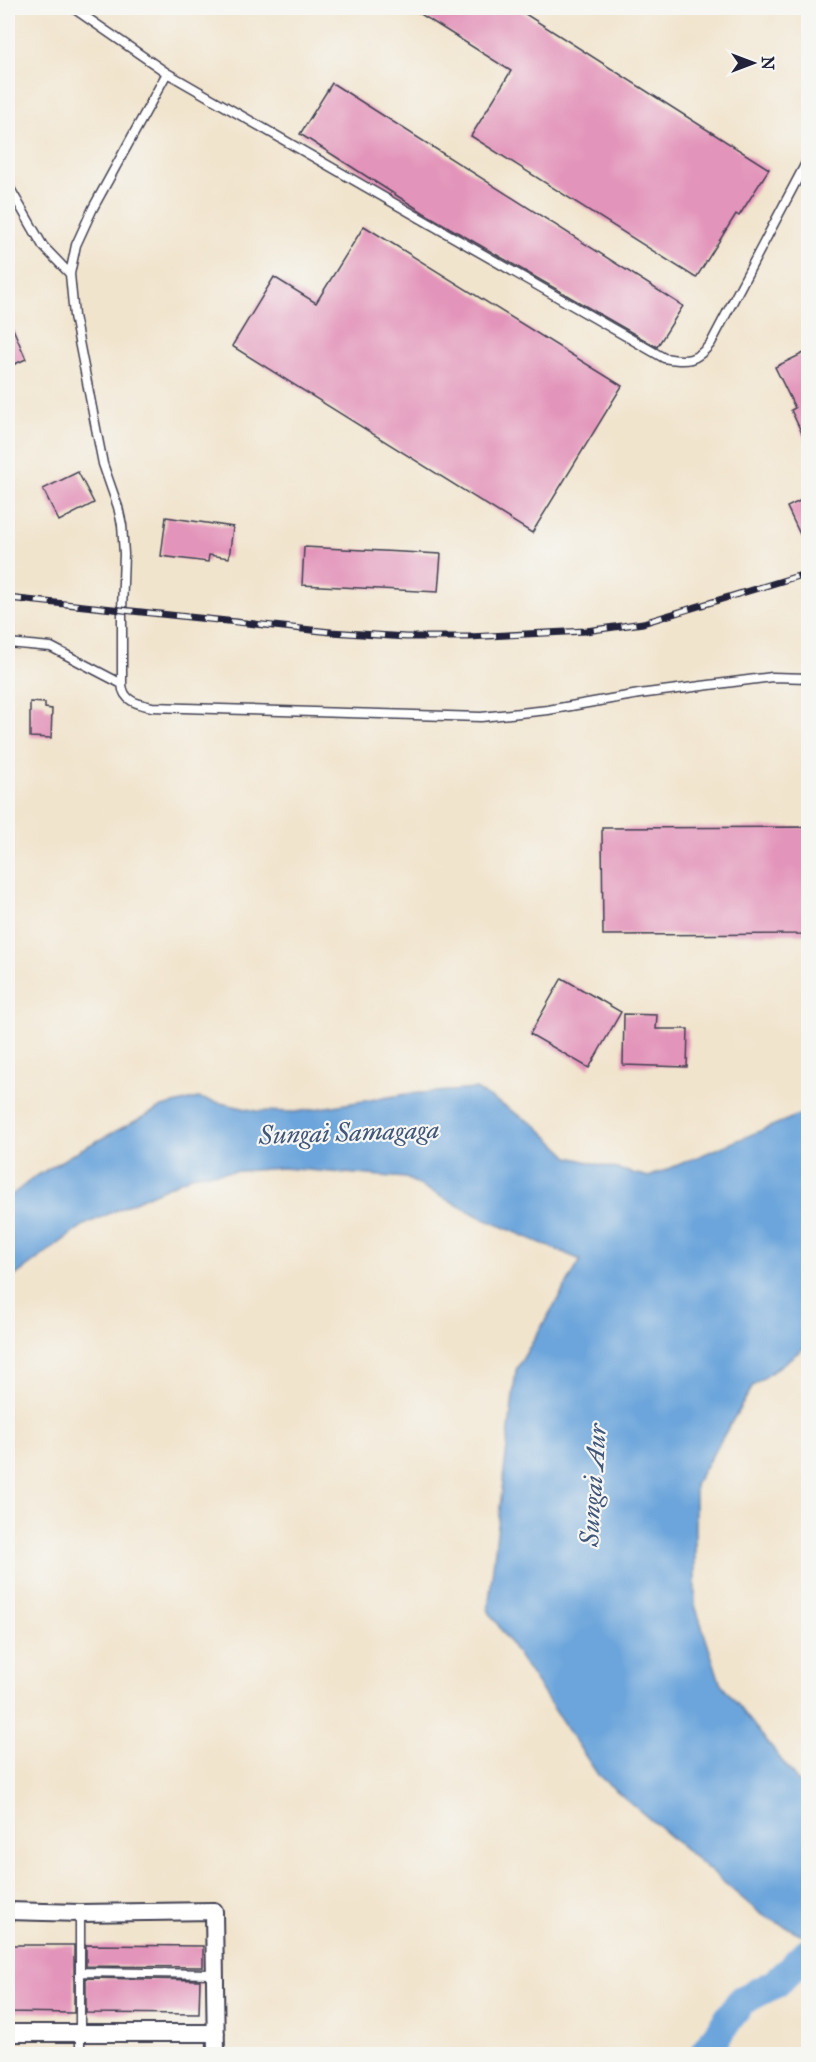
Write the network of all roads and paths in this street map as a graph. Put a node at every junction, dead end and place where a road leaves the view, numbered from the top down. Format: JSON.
{"nodes":[{"id":1,"x":74,"y":8,"type":"edge"},
{"id":2,"x":167,"y":73,"type":"junction"},
{"id":3,"x":808,"y":159,"type":"edge"},
{"id":4,"x":8,"y":185,"type":"edge"},
{"id":5,"x":70,"y":274,"type":"junction"},
{"id":6,"x":8,"y":643,"type":"edge"},
{"id":7,"x":808,"y":678,"type":"edge"},
{"id":8,"x":122,"y":684,"type":"junction"},
{"id":9,"x":8,"y":1911,"type":"edge"},
{"id":10,"x":80,"y":1913,"type":"junction"},
{"id":11,"x":80,"y":1972,"type":"junction"},
{"id":12,"x":215,"y":1974,"type":"junction"},
{"id":13,"x":8,"y":2033,"type":"edge"},
{"id":14,"x":79,"y":2033,"type":"junction"},
{"id":15,"x":216,"y":2033,"type":"junction"},
{"id":16,"x":80,"y":2055,"type":"edge"},
{"id":17,"x":216,"y":2055,"type":"edge"}],
"edges":[{"from":1,"to":2,"type":"lane"},
{"from":2,"to":3,"type":"lane"},
{"from":2,"to":5,"type":"lane"},
{"from":4,"to":5,"type":"lane"},
{"from":5,"to":8,"type":"lane"},
{"from":6,"to":8,"type":"lane"},
{"from":7,"to":8,"type":"lane"},
{"from":9,"to":10,"type":"street"},
{"from":10,"to":11,"type":"lane"},
{"from":10,"to":12,"type":"street"},
{"from":11,"to":12,"type":"lane"},
{"from":11,"to":14,"type":"lane"},
{"from":12,"to":15,"type":"street"},
{"from":13,"to":14,"type":"street"},
{"from":14,"to":15,"type":"street"},
{"from":14,"to":16,"type":"lane"},
{"from":15,"to":17,"type":"street"}]}
